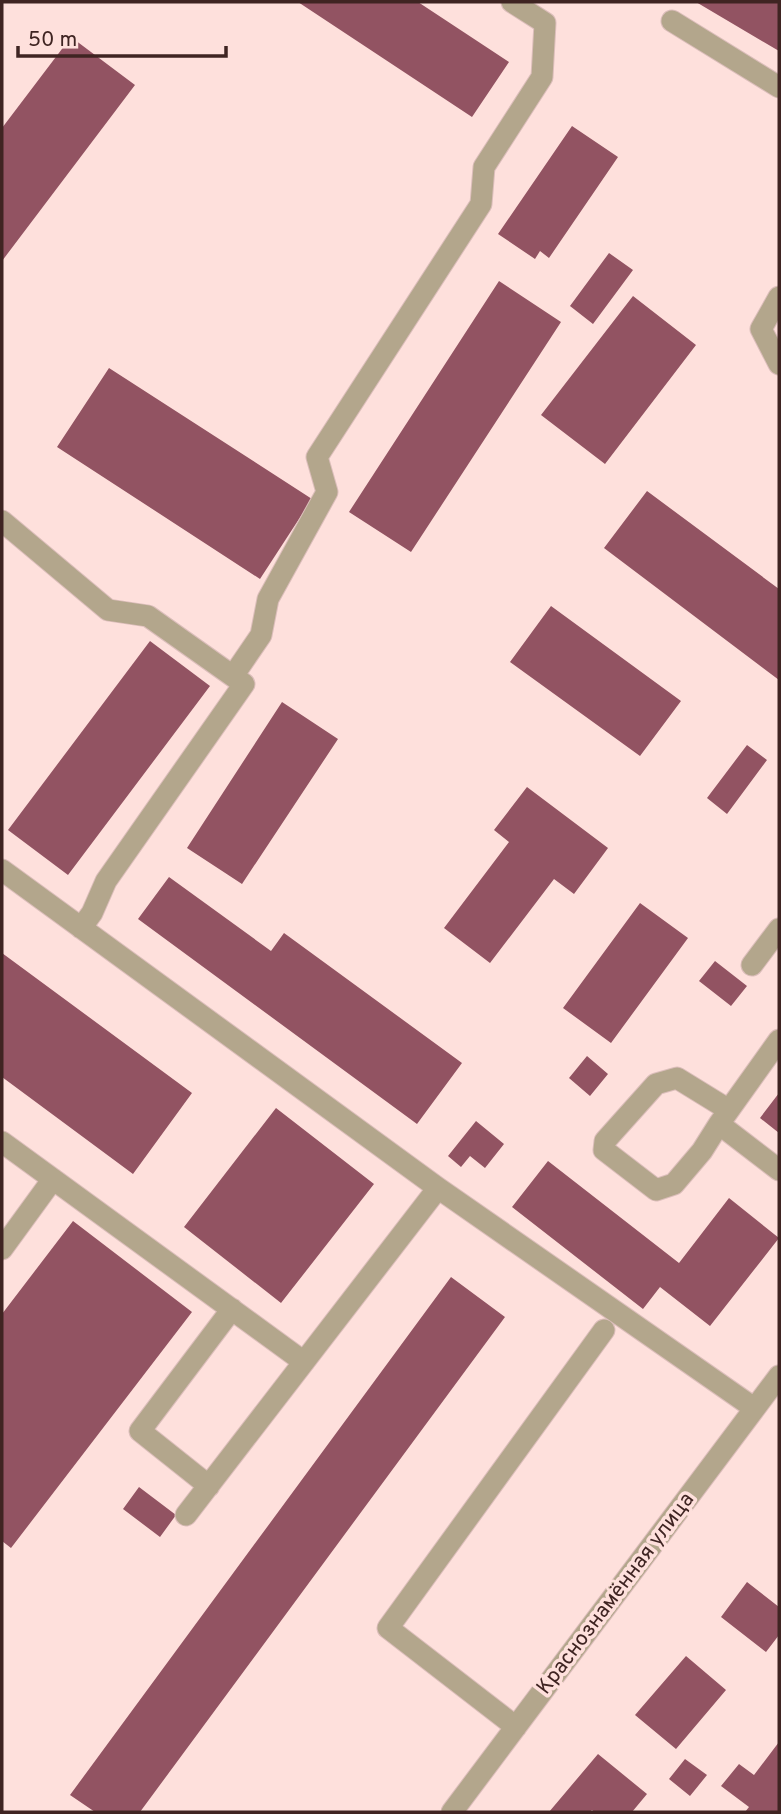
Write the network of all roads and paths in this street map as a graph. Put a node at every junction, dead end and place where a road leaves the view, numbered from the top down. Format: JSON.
{"nodes":[{"id":1,"x":512,"y":2,"type":"edge"},
{"id":2,"x":672,"y":21,"type":"dead end"},
{"id":3,"x":779,"y":87,"type":"edge"},
{"id":4,"x":779,"y":297,"type":"edge"},
{"id":5,"x":779,"y":364,"type":"edge"},
{"id":6,"x":2,"y":521,"type":"edge"},
{"id":7,"x":233,"y":676,"type":"junction"},
{"id":8,"x":2,"y":870,"type":"edge"},
{"id":9,"x":81,"y":928,"type":"junction"},
{"id":10,"x":779,"y":929,"type":"edge"},
{"id":11,"x":752,"y":965,"type":"dead end"},
{"id":12,"x":779,"y":1040,"type":"edge"},
{"id":13,"x":724,"y":1117,"type":"junction"},
{"id":14,"x":2,"y":1142,"type":"edge"},
{"id":15,"x":779,"y":1170,"type":"edge"},
{"id":16,"x":52,"y":1179,"type":"junction"},
{"id":17,"x":438,"y":1188,"type":"junction"},
{"id":18,"x":2,"y":1249,"type":"edge"},
{"id":19,"x":232,"y":1310,"type":"junction"},
{"id":20,"x":604,"y":1330,"type":"dead end"},
{"id":21,"x":304,"y":1362,"type":"junction"},
{"id":22,"x":779,"y":1376,"type":"edge"},
{"id":23,"x":754,"y":1408,"type":"junction"},
{"id":24,"x":209,"y":1486,"type":"junction"},
{"id":25,"x":186,"y":1515,"type":"dead end"},
{"id":26,"x":516,"y":1727,"type":"junction"},
{"id":27,"x":452,"y":1812,"type":"edge"}],
"edges":[{"from":1,"to":7,"type":"street"},
{"from":2,"to":3,"type":"street"},
{"from":4,"to":5,"type":"street"},
{"from":6,"to":7,"type":"street"},
{"from":7,"to":9,"type":"street"},
{"from":8,"to":9,"type":"street"},
{"from":9,"to":17,"type":"street"},
{"from":10,"to":11,"type":"street"},
{"from":12,"to":13,"type":"street"},
{"from":13,"to":13,"type":"street"},
{"from":13,"to":15,"type":"street"},
{"from":14,"to":16,"type":"street"},
{"from":16,"to":18,"type":"street"},
{"from":16,"to":19,"type":"street"},
{"from":17,"to":21,"type":"street"},
{"from":17,"to":23,"type":"street"},
{"from":19,"to":21,"type":"street"},
{"from":19,"to":24,"type":"street"},
{"from":20,"to":26,"type":"street"},
{"from":21,"to":24,"type":"street"},
{"from":22,"to":23,"type":"street","name":"Краснознамённая улица"},
{"from":23,"to":26,"type":"street","name":"Краснознамённая улица"},
{"from":24,"to":25,"type":"street"},
{"from":26,"to":27,"type":"street","name":"Краснознамённая улица"}]}
